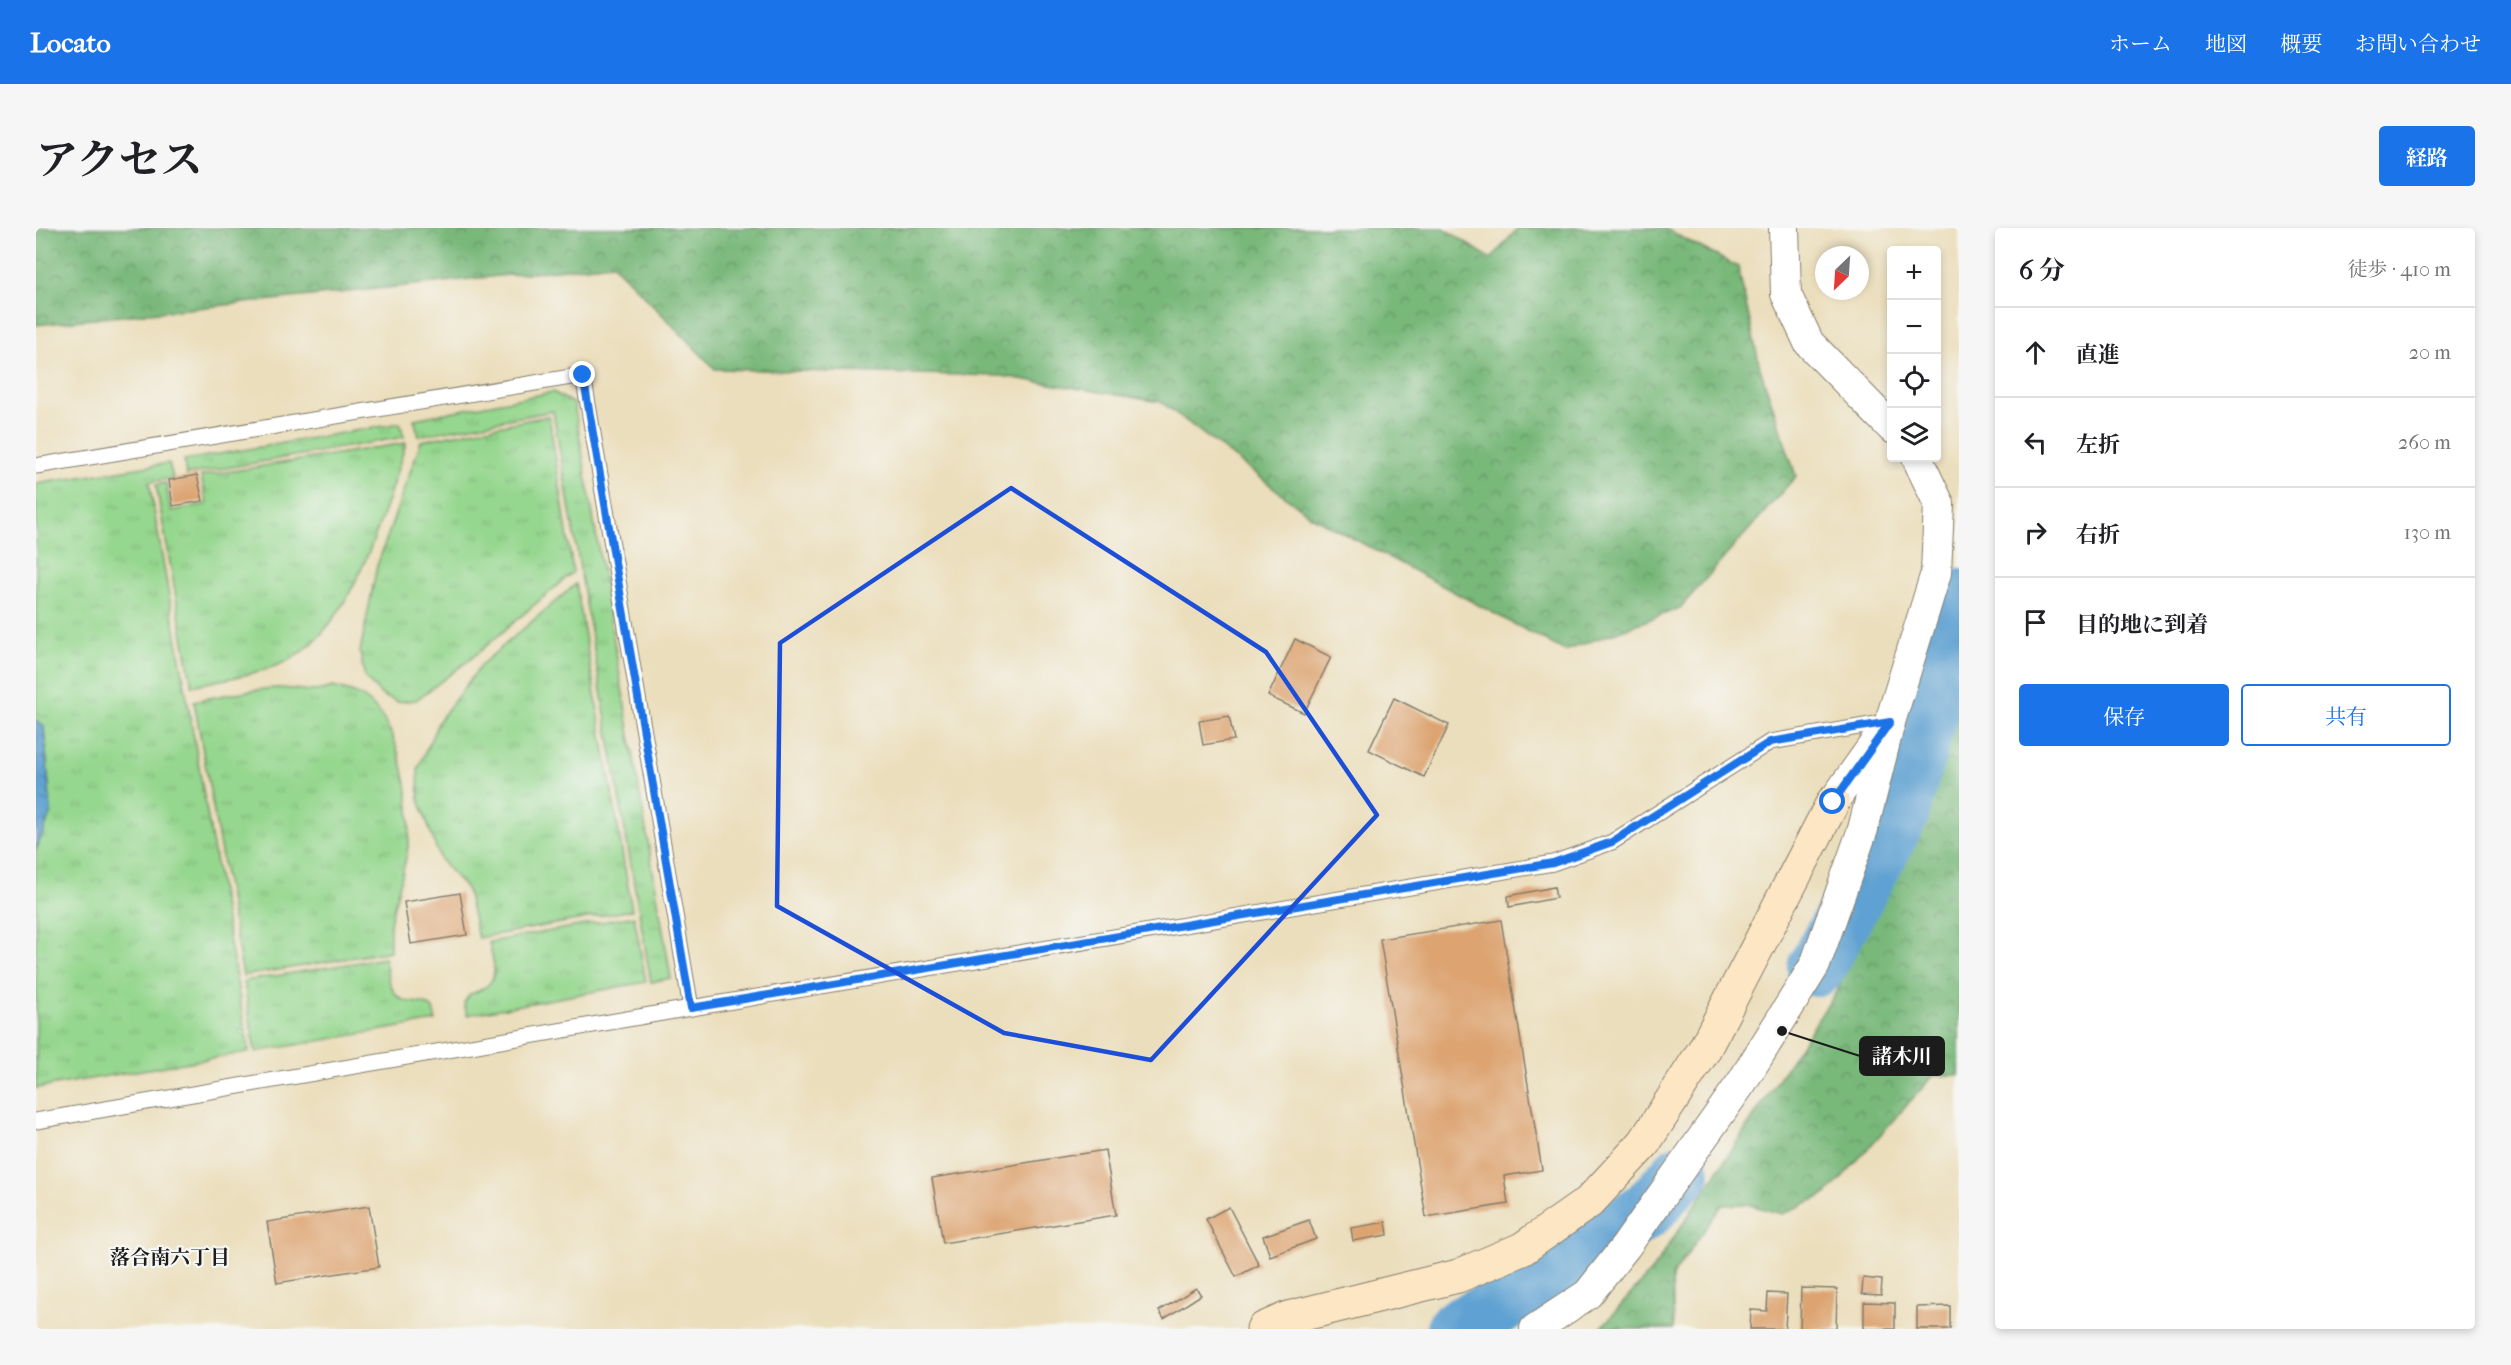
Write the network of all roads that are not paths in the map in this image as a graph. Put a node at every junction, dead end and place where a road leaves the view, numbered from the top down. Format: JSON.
{"nodes":[{"id":1,"x":1784,"y":228,"type":"edge"},
{"id":2,"x":1887,"y":423,"type":"edge"},
{"id":3,"x":1919,"y":462,"type":"edge"},
{"id":4,"x":36,"y":466,"type":"edge"},
{"id":5,"x":1890,"y":722,"type":"junction"},
{"id":6,"x":1833,"y":802,"type":"joint"},
{"id":7,"x":691,"y":1008,"type":"junction"},
{"id":8,"x":36,"y":1121,"type":"edge"},
{"id":9,"x":1263,"y":1329,"type":"edge"},
{"id":10,"x":1535,"y":1329,"type":"edge"}],
"edges":[{"from":1,"to":2,"type":"street"},
{"from":3,"to":5,"type":"street"},
{"from":4,"to":7,"type":"lane"},
{"from":5,"to":6,"type":"street"},
{"from":5,"to":7,"type":"lane"},
{"from":5,"to":10,"type":"street"},
{"from":6,"to":9,"type":"street"},
{"from":7,"to":8,"type":"lane"}]}
